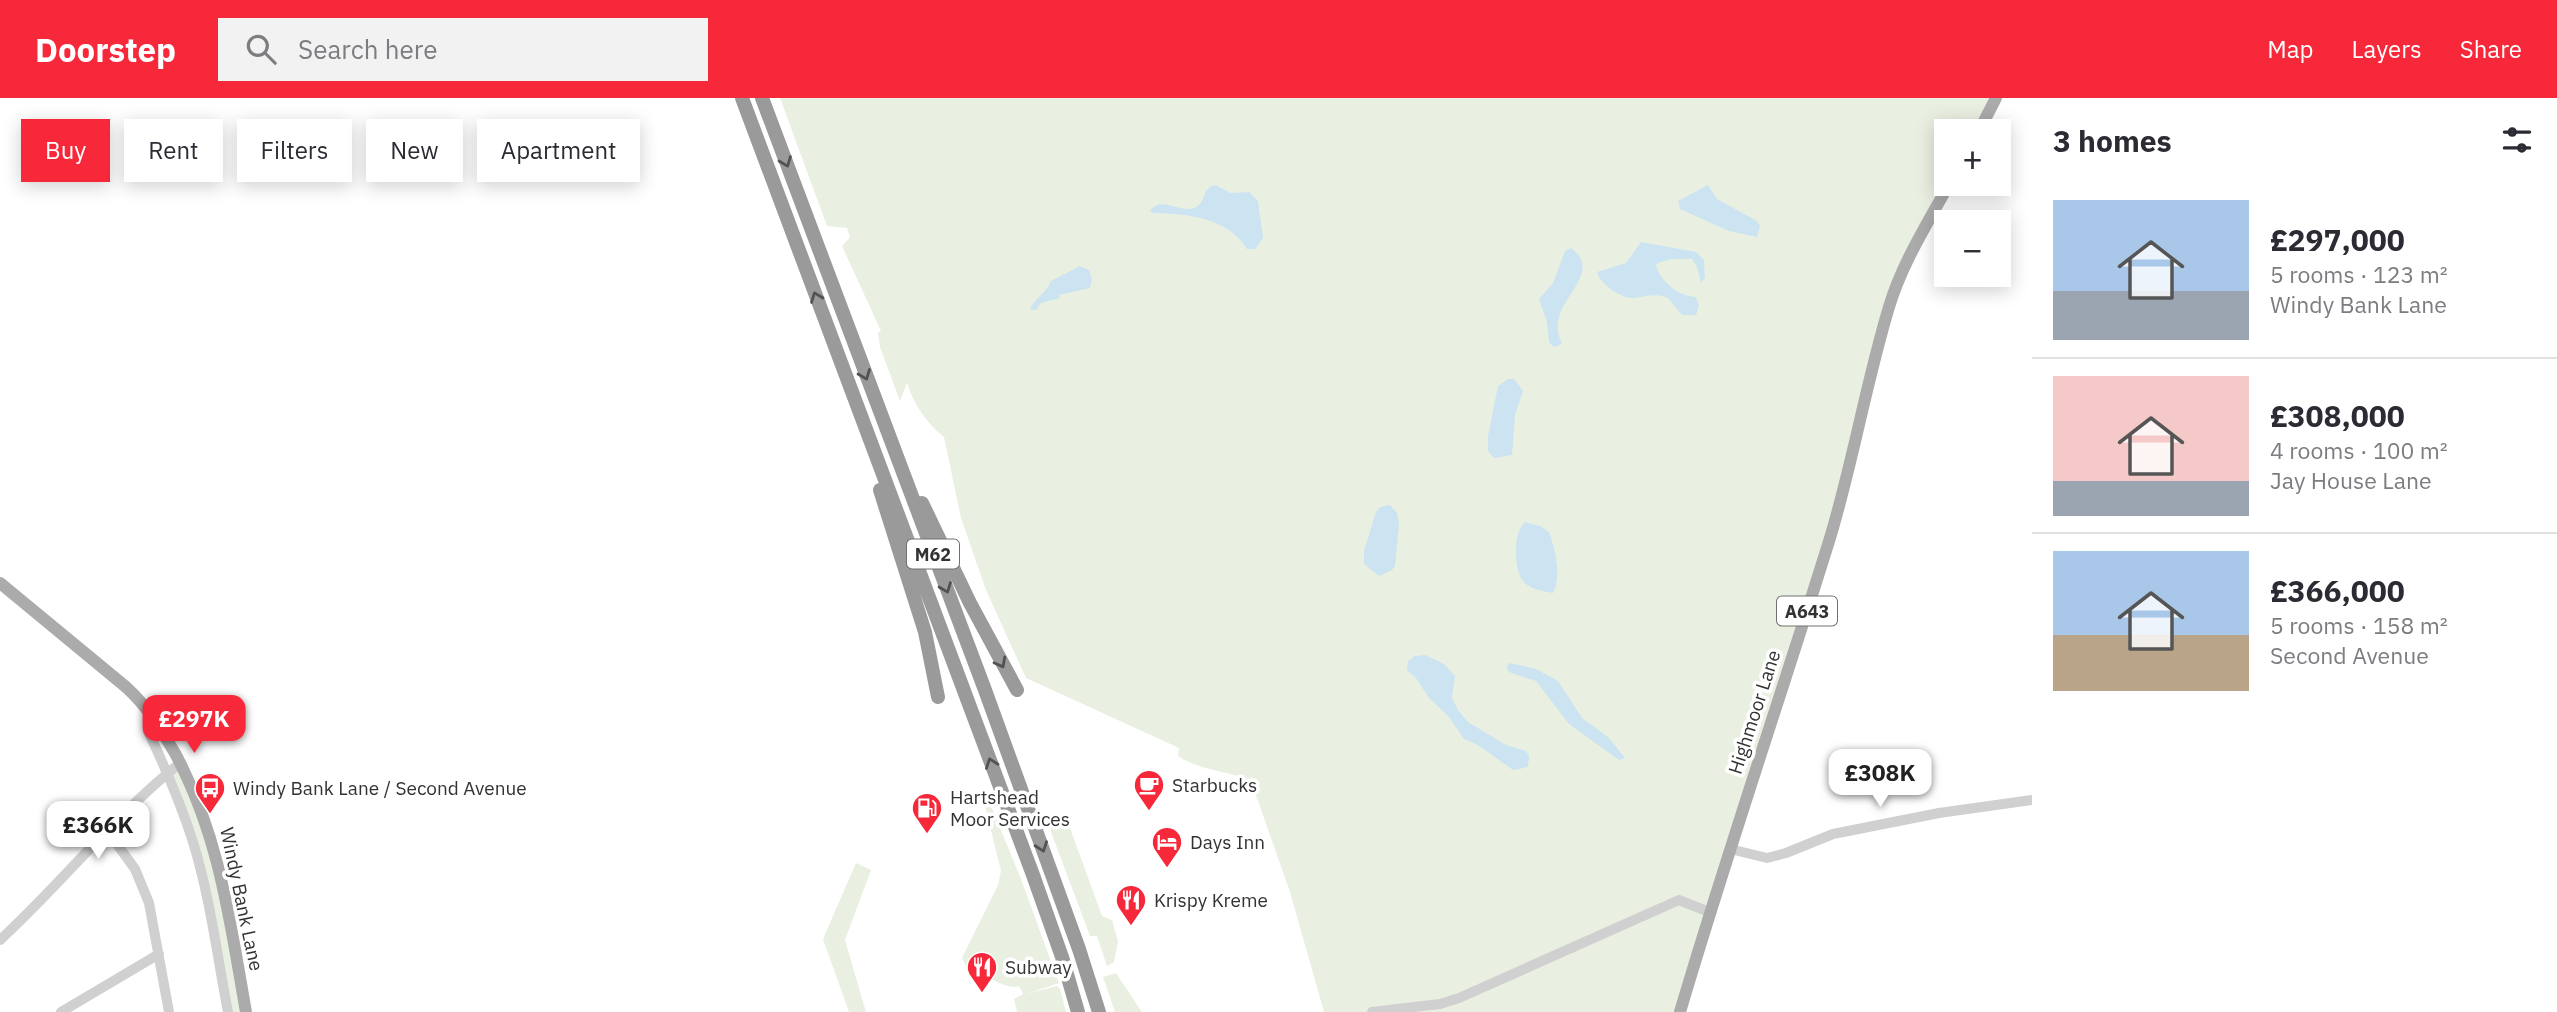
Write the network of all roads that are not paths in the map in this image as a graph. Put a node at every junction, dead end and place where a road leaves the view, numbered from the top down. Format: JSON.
{"nodes":[{"id":1,"x":742,"y":98,"type":"edge"},
{"id":2,"x":762,"y":98,"type":"edge"},
{"id":3,"x":1996,"y":98,"type":"edge"},
{"id":4,"x":1985,"y":119,"type":"edge"},
{"id":5,"x":1943,"y":196,"type":"edge"},
{"id":6,"x":864,"y":424,"type":"junction"},
{"id":7,"x":885,"y":426,"type":"junction"},
{"id":8,"x":0,"y":583,"type":"edge"},
{"id":9,"x":1017,"y":690,"type":"dead end"},
{"id":10,"x":939,"y":697,"type":"dead end"},
{"id":11,"x":148,"y":731,"type":"dead end"},
{"id":12,"x":180,"y":763,"type":"junction"},
{"id":13,"x":168,"y":772,"type":"junction"},
{"id":14,"x":2032,"y":800,"type":"edge"},
{"id":15,"x":106,"y":829,"type":"junction"},
{"id":16,"x":1730,"y":849,"type":"junction"},
{"id":17,"x":1709,"y":912,"type":"junction"},
{"id":18,"x":0,"y":940,"type":"edge"},
{"id":19,"x":159,"y":954,"type":"junction"},
{"id":20,"x":67,"y":1010,"type":"edge"},
{"id":21,"x":169,"y":1012,"type":"edge"},
{"id":22,"x":228,"y":1012,"type":"edge"},
{"id":23,"x":246,"y":1012,"type":"edge"},
{"id":24,"x":1079,"y":1012,"type":"edge"},
{"id":25,"x":1100,"y":1012,"type":"edge"},
{"id":26,"x":1372,"y":1012,"type":"edge"},
{"id":27,"x":1680,"y":1012,"type":"edge"}],
"edges":[{"from":6,"to":1,"type":"highway","number":"M62","one_way":true},
{"from":2,"to":7,"type":"highway","number":"M62","one_way":true},
{"from":3,"to":4,"type":"main road"},
{"from":5,"to":16,"type":"main road","name":"Highmoor Lane","number":"A643"},
{"from":6,"to":10,"type":"highway"},
{"from":24,"to":6,"type":"highway","number":"M62","one_way":true},
{"from":7,"to":9,"type":"highway","one_way":true},
{"from":7,"to":25,"type":"highway","number":"M62","one_way":true},
{"from":8,"to":12,"type":"main road","name":"Windy Bank Lane"},
{"from":11,"to":13,"type":"street","name":"Windy Bank Lane"},
{"from":12,"to":13,"type":"street"},
{"from":12,"to":23,"type":"main road","name":"Windy Bank Lane"},
{"from":13,"to":15,"type":"street"},
{"from":13,"to":22,"type":"street","name":"Windy Bank Lane"},
{"from":14,"to":16,"type":"street"},
{"from":15,"to":18,"type":"street"},
{"from":15,"to":19,"type":"street"},
{"from":16,"to":17,"type":"main road","name":"Highmoor Lane","number":"A643"},
{"from":17,"to":26,"type":"street"},
{"from":17,"to":27,"type":"main road","number":"A643"},
{"from":19,"to":20,"type":"street"},
{"from":19,"to":21,"type":"street"}]}
